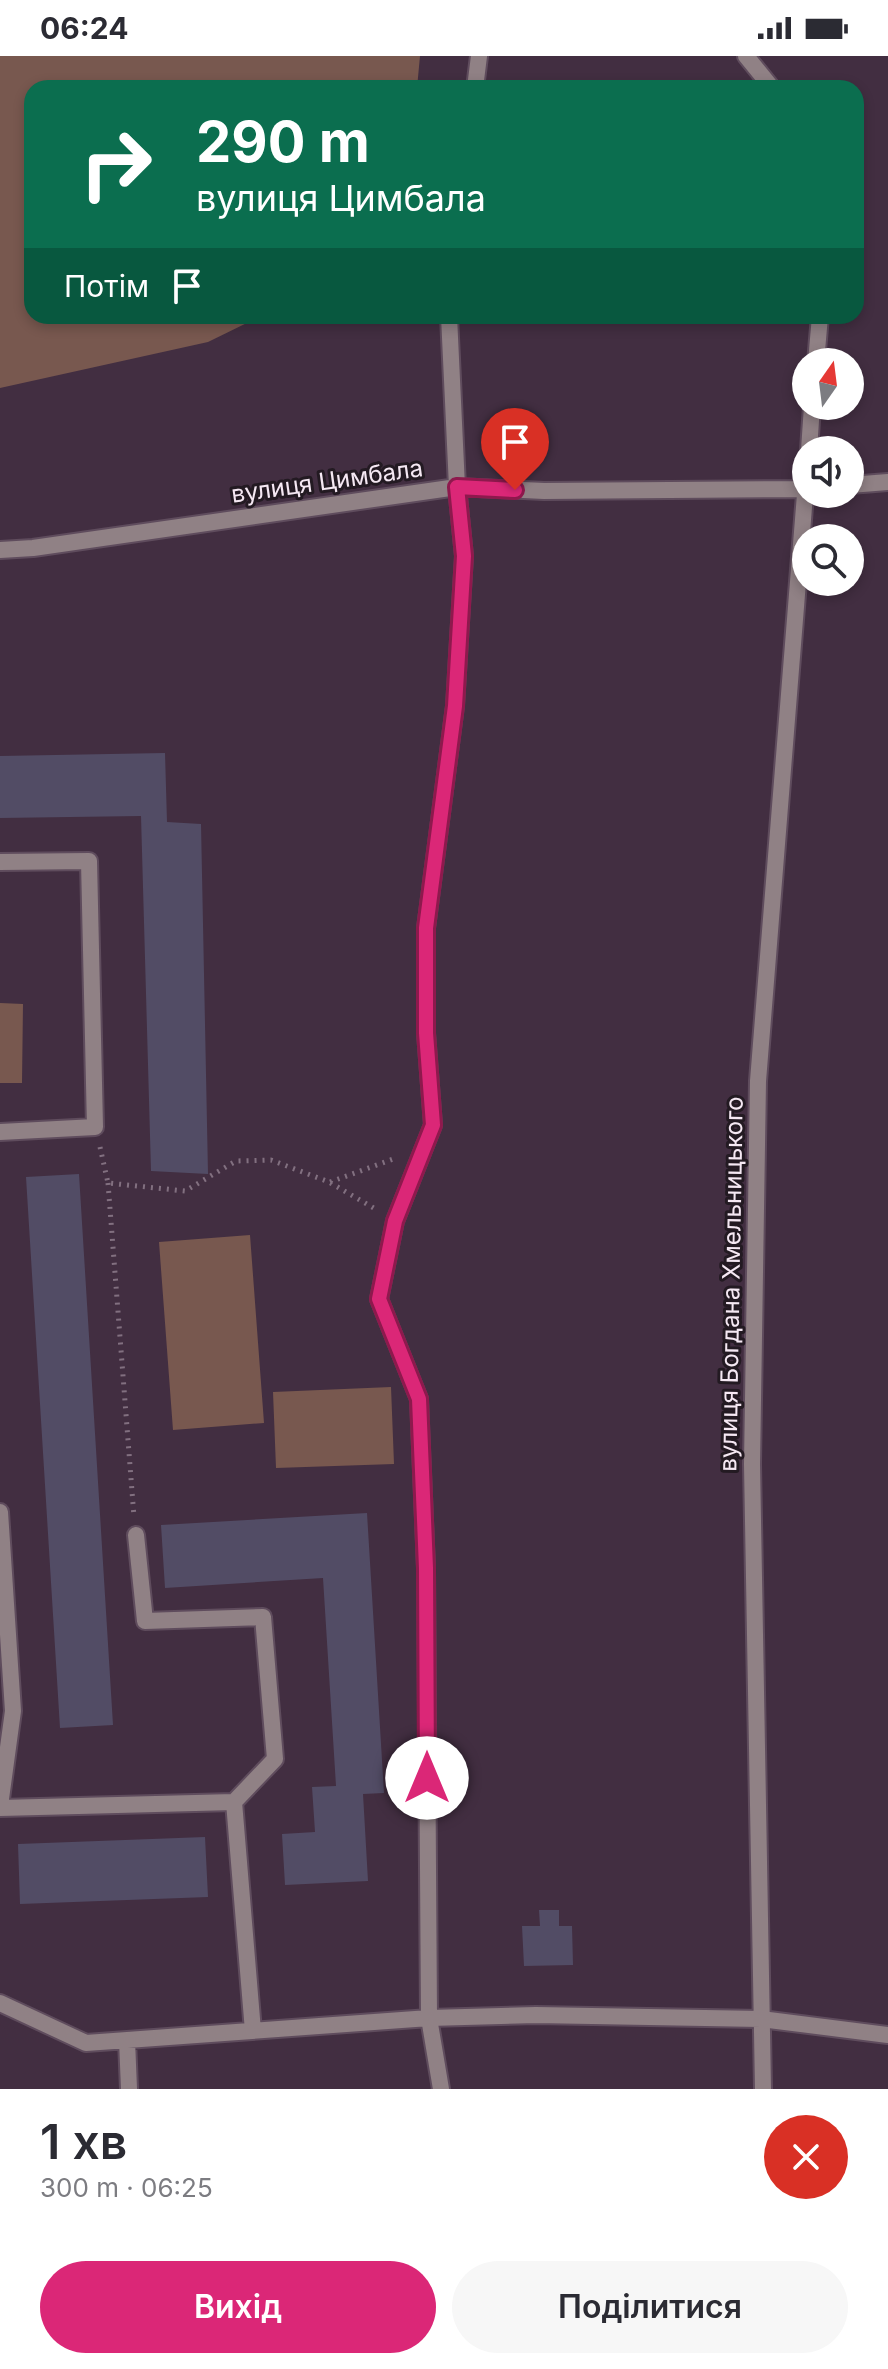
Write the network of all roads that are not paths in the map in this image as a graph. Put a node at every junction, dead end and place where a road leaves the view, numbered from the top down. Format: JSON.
{"nodes":[{"id":1,"x":479,"y":56,"type":"edge"},
{"id":2,"x":746,"y":56,"type":"edge"},
{"id":3,"x":476,"y":80,"type":"edge"},
{"id":4,"x":766,"y":80,"type":"edge"},
{"id":5,"x":449,"y":324,"type":"edge"},
{"id":6,"x":819,"y":324,"type":"edge"},
{"id":7,"x":817,"y":348,"type":"edge"},
{"id":8,"x":888,"y":482,"type":"edge"},
{"id":9,"x":864,"y":484,"type":"edge"},
{"id":10,"x":457,"y":487,"type":"junction"},
{"id":11,"x":792,"y":489,"type":"edge"},
{"id":12,"x":804,"y":508,"type":"edge"},
{"id":13,"x":0,"y":550,"type":"edge"},
{"id":14,"x":0,"y":862,"type":"edge"},
{"id":15,"x":0,"y":1132,"type":"edge"},
{"id":16,"x":0,"y":1512,"type":"edge"},
{"id":17,"x":136,"y":1535,"type":"road end"},
{"id":18,"x":4,"y":1625,"type":"edge"},
{"id":19,"x":5,"y":1733,"type":"edge"},
{"id":20,"x":234,"y":1802,"type":"junction"},
{"id":21,"x":0,"y":1807,"type":"edge"},
{"id":22,"x":0,"y":2003,"type":"edge"},
{"id":23,"x":429,"y":2018,"type":"junction"},
{"id":24,"x":761,"y":2019,"type":"junction"},
{"id":25,"x":253,"y":2031,"type":"junction"},
{"id":26,"x":888,"y":2035,"type":"edge"},
{"id":27,"x":127,"y":2040,"type":"junction"},
{"id":28,"x":129,"y":2089,"type":"edge"},
{"id":29,"x":441,"y":2089,"type":"edge"},
{"id":30,"x":763,"y":2089,"type":"edge"}],
"edges":[{"from":1,"to":3,"type":"street"},
{"from":2,"to":4,"type":"street"},
{"from":5,"to":10,"type":"street"},
{"from":6,"to":7,"type":"street"},
{"from":8,"to":9,"type":"street"},
{"from":10,"to":11,"type":"street","name":"вулиця Цимбала"},
{"from":10,"to":13,"type":"street","name":"вулиця Цимбала"},
{"from":10,"to":23,"type":"street"},
{"from":12,"to":24,"type":"street","name":"вулиця Богдана Хмельницького"},
{"from":14,"to":15,"type":"street"},
{"from":16,"to":18,"type":"street"},
{"from":17,"to":20,"type":"street"},
{"from":18,"to":19,"type":"street"},
{"from":19,"to":21,"type":"street"},
{"from":20,"to":21,"type":"street"},
{"from":20,"to":25,"type":"street"},
{"from":22,"to":27,"type":"street"},
{"from":23,"to":24,"type":"street"},
{"from":23,"to":25,"type":"street"},
{"from":23,"to":29,"type":"street"},
{"from":24,"to":26,"type":"street"},
{"from":24,"to":30,"type":"street","name":"вулиця Богдана Хмельницького"},
{"from":25,"to":27,"type":"street"},
{"from":27,"to":28,"type":"street"}]}
